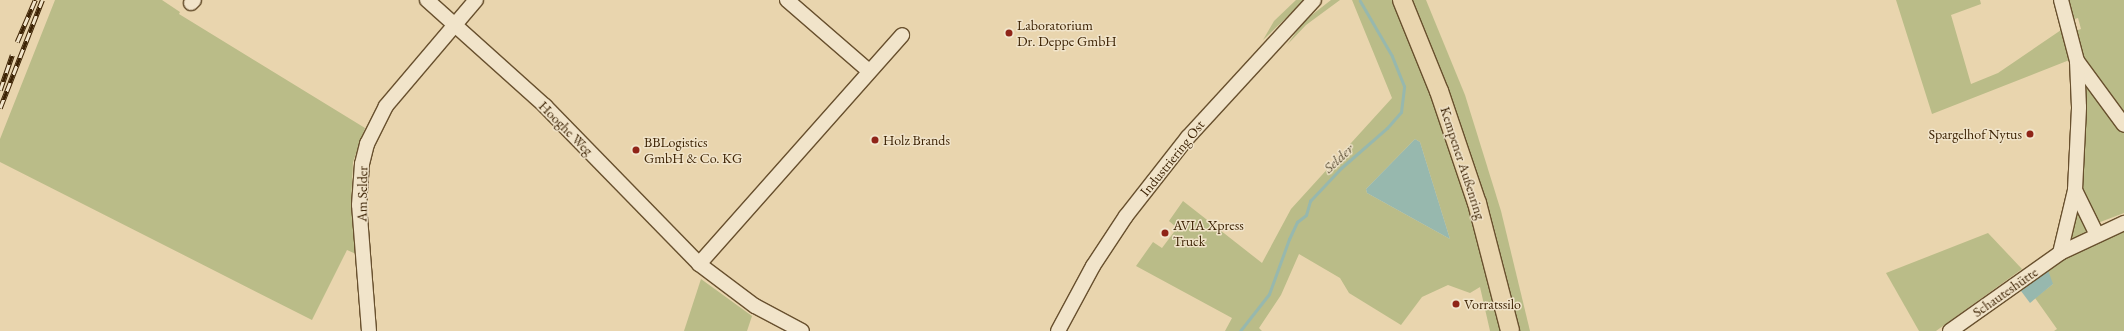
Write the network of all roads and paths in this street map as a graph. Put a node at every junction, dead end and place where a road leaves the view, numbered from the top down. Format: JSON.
{"nodes":[{"id":1,"x":427,"y":0,"type":"edge"},
{"id":2,"x":476,"y":0,"type":"edge"},
{"id":3,"x":788,"y":0,"type":"edge"},
{"id":4,"x":1402,"y":0,"type":"edge"},
{"id":5,"x":2061,"y":0,"type":"edge"},
{"id":6,"x":1314,"y":1,"type":"edge"},
{"id":7,"x":455,"y":25,"type":"junction"},
{"id":8,"x":902,"y":35,"type":"dead end"},
{"id":9,"x":2077,"y":61,"type":"junction"},
{"id":10,"x":869,"y":71,"type":"junction"},
{"id":11,"x":2124,"y":125,"type":"edge"},
{"id":12,"x":2075,"y":190,"type":"junction"},
{"id":13,"x":2124,"y":223,"type":"edge"},
{"id":14,"x":2097,"y":235,"type":"junction"},
{"id":15,"x":2060,"y":253,"type":"junction"},
{"id":16,"x":699,"y":264,"type":"junction"},
{"id":17,"x":369,"y":331,"type":"edge"},
{"id":18,"x":802,"y":331,"type":"edge"},
{"id":19,"x":1058,"y":331,"type":"edge"},
{"id":20,"x":1510,"y":331,"type":"edge"},
{"id":21,"x":1950,"y":331,"type":"edge"}],
"edges":[{"from":1,"to":7,"type":"street","name":"Hooghe Weg"},
{"from":2,"to":7,"type":"street","name":"Am Selder"},
{"from":3,"to":10,"type":"street"},
{"from":4,"to":20,"type":"main road","name":"Kempener Außenring"},
{"from":5,"to":9,"type":"street"},
{"from":6,"to":19,"type":"street","name":"Industriering Ost"},
{"from":7,"to":16,"type":"street","name":"Hooghe Weg"},
{"from":7,"to":17,"type":"street","name":"Am Selder"},
{"from":8,"to":10,"type":"street"},
{"from":9,"to":11,"type":"street"},
{"from":9,"to":12,"type":"street"},
{"from":10,"to":16,"type":"street"},
{"from":12,"to":14,"type":"street"},
{"from":12,"to":15,"type":"street"},
{"from":13,"to":14,"type":"street","name":"Schauteshütte"},
{"from":14,"to":15,"type":"street","name":"Schauteshütte"},
{"from":15,"to":21,"type":"street","name":"Schauteshütte"},
{"from":16,"to":18,"type":"street","name":"Hooghe Weg"}]}
